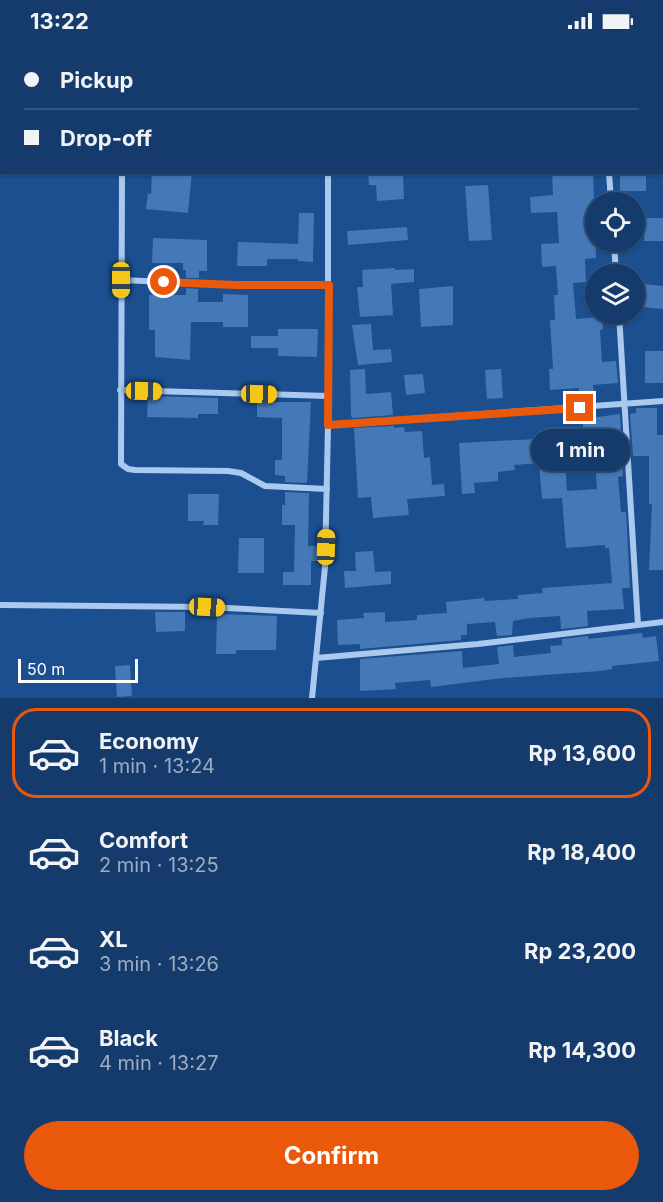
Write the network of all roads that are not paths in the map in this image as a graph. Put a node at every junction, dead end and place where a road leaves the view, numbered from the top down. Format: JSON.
{"nodes":[{"id":1,"x":122,"y":174,"type":"edge"},
{"id":2,"x":328,"y":174,"type":"edge"},
{"id":3,"x":609,"y":174,"type":"edge"},
{"id":4,"x":610,"y":192,"type":"edge"},
{"id":5,"x":121,"y":280,"type":"junction"},
{"id":6,"x":329,"y":285,"type":"junction"},
{"id":7,"x":620,"y":324,"type":"edge"},
{"id":8,"x":120,"y":390,"type":"junction"},
{"id":9,"x":328,"y":396,"type":"junction"},
{"id":10,"x":663,"y":401,"type":"edge"},
{"id":11,"x":626,"y":404,"type":"junction"},
{"id":12,"x":328,"y":425,"type":"junction"},
{"id":13,"x":327,"y":489,"type":"junction"},
{"id":14,"x":0,"y":605,"type":"edge"},
{"id":15,"x":321,"y":613,"type":"junction"},
{"id":16,"x":663,"y":622,"type":"edge"},
{"id":17,"x":638,"y":625,"type":"junction"},
{"id":18,"x":316,"y":658,"type":"junction"},
{"id":19,"x":312,"y":698,"type":"edge"}],
"edges":[{"from":1,"to":5,"type":"street"},
{"from":2,"to":6,"type":"street"},
{"from":3,"to":4,"type":"street"},
{"from":5,"to":6,"type":"street"},
{"from":5,"to":8,"type":"street"},
{"from":6,"to":9,"type":"street"},
{"from":7,"to":11,"type":"street"},
{"from":8,"to":9,"type":"street"},
{"from":8,"to":13,"type":"street"},
{"from":9,"to":12,"type":"street"},
{"from":10,"to":11,"type":"street"},
{"from":11,"to":12,"type":"street"},
{"from":11,"to":17,"type":"street"},
{"from":12,"to":13,"type":"street"},
{"from":13,"to":15,"type":"street"},
{"from":14,"to":15,"type":"street"},
{"from":15,"to":18,"type":"street"},
{"from":16,"to":17,"type":"street"},
{"from":17,"to":18,"type":"street"},
{"from":18,"to":19,"type":"street"}]}
